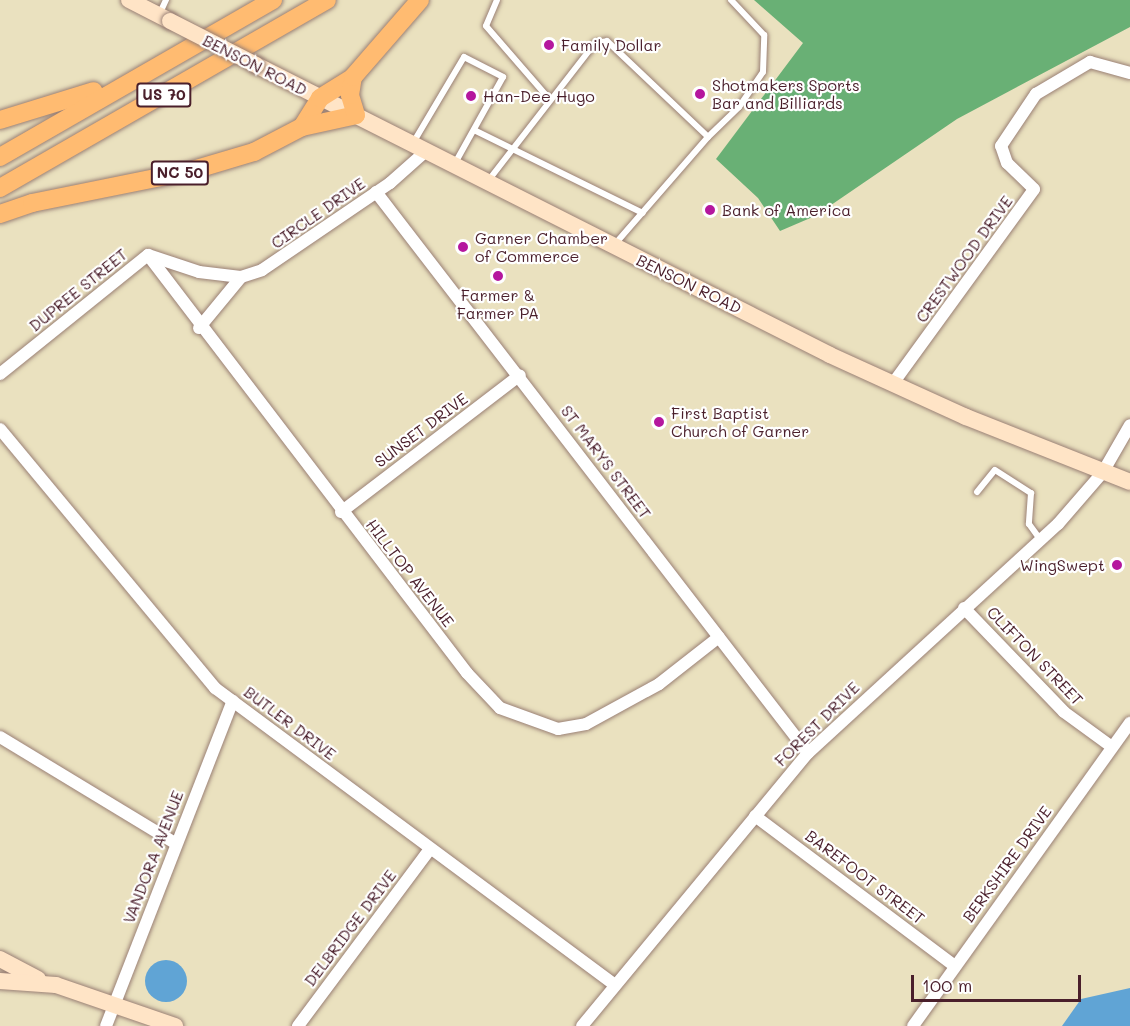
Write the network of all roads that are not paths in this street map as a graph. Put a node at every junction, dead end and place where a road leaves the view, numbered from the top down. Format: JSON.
{"nodes":[{"id":1,"x":129,"y":0,"type":"edge"},
{"id":2,"x":273,"y":0,"type":"edge"},
{"id":3,"x":327,"y":0,"type":"edge"},
{"id":4,"x":420,"y":0,"type":"edge"},
{"id":5,"x":497,"y":0,"type":"edge"},
{"id":6,"x":731,"y":0,"type":"edge"},
{"id":7,"x":165,"y":12,"type":"edge"},
{"id":8,"x":151,"y":69,"type":"junction"},
{"id":9,"x":1130,"y":73,"type":"edge"},
{"id":10,"x":353,"y":77,"type":"junction"},
{"id":11,"x":320,"y":98,"type":"junction"},
{"id":12,"x":550,"y":100,"type":"junction"},
{"id":13,"x":356,"y":115,"type":"junction"},
{"id":14,"x":0,"y":120,"type":"edge"},
{"id":15,"x":302,"y":127,"type":"junction"},
{"id":16,"x":474,"y":130,"type":"junction"},
{"id":17,"x":708,"y":137,"type":"junction"},
{"id":18,"x":419,"y":147,"type":"junction"},
{"id":19,"x":511,"y":150,"type":"junction"},
{"id":20,"x":0,"y":157,"type":"edge"},
{"id":21,"x":454,"y":165,"type":"junction"},
{"id":22,"x":487,"y":182,"type":"junction"},
{"id":23,"x":0,"y":188,"type":"edge"},
{"id":24,"x":376,"y":192,"type":"junction"},
{"id":25,"x":643,"y":213,"type":"junction"},
{"id":26,"x":0,"y":214,"type":"edge"},
{"id":27,"x":614,"y":246,"type":"junction"},
{"id":28,"x":148,"y":255,"type":"junction"},
{"id":29,"x":241,"y":277,"type":"junction"},
{"id":30,"x":199,"y":328,"type":"junction"},
{"id":31,"x":0,"y":374,"type":"edge"},
{"id":32,"x":520,"y":375,"type":"junction"},
{"id":33,"x":894,"y":382,"type":"junction"},
{"id":34,"x":1130,"y":425,"type":"edge"},
{"id":35,"x":0,"y":429,"type":"edge"},
{"id":36,"x":1103,"y":472,"type":"junction"},
{"id":37,"x":1130,"y":482,"type":"edge"},
{"id":38,"x":977,"y":492,"type":"dead end"},
{"id":39,"x":342,"y":512,"type":"junction"},
{"id":40,"x":1040,"y":539,"type":"junction"},
{"id":41,"x":964,"y":608,"type":"junction"},
{"id":42,"x":719,"y":637,"type":"junction"},
{"id":43,"x":233,"y":701,"type":"junction"},
{"id":44,"x":1130,"y":723,"type":"edge"},
{"id":45,"x":0,"y":737,"type":"edge"},
{"id":46,"x":1112,"y":747,"type":"junction"},
{"id":47,"x":808,"y":753,"type":"junction"},
{"id":48,"x":755,"y":816,"type":"junction"},
{"id":49,"x":175,"y":843,"type":"junction"},
{"id":50,"x":430,"y":849,"type":"junction"},
{"id":51,"x":0,"y":959,"type":"edge"},
{"id":52,"x":955,"y":966,"type":"junction"},
{"id":53,"x":0,"y":981,"type":"edge"},
{"id":54,"x":47,"y":984,"type":"junction"},
{"id":55,"x":615,"y":986,"type":"junction"},
{"id":56,"x":114,"y":1004,"type":"junction"},
{"id":57,"x":106,"y":1026,"type":"edge"},
{"id":58,"x":175,"y":1026,"type":"edge"},
{"id":59,"x":298,"y":1026,"type":"edge"},
{"id":60,"x":582,"y":1026,"type":"edge"},
{"id":61,"x":913,"y":1026,"type":"edge"}],
"edges":[{"from":1,"to":7,"type":"main road","name":"BENSON ROAD"},
{"from":2,"to":8,"type":"main road","number":"US 70"},
{"from":3,"to":23,"type":"main road","number":"US 70"},
{"from":4,"to":10,"type":"main road"},
{"from":5,"to":12,"type":"lane"},
{"from":6,"to":17,"type":"lane"},
{"from":7,"to":11,"type":"main road","name":"BENSON ROAD","bridge":true},
{"from":8,"to":14,"type":"main road"},
{"from":8,"to":20,"type":"main road","number":"US 70"},
{"from":9,"to":33,"type":"street","name":"CRESTWOOD DRIVE"},
{"from":10,"to":11,"type":"main road"},
{"from":10,"to":13,"type":"main road"},
{"from":11,"to":13,"type":"main road","name":"BENSON ROAD"},
{"from":11,"to":15,"type":"main road"},
{"from":12,"to":17,"type":"lane"},
{"from":12,"to":19,"type":"lane"},
{"from":13,"to":15,"type":"main road","number":"NC 50"},
{"from":13,"to":18,"type":"main road","name":"BENSON ROAD"},
{"from":15,"to":26,"type":"main road","number":"NC 50"},
{"from":16,"to":18,"type":"lane"},
{"from":16,"to":19,"type":"lane"},
{"from":16,"to":21,"type":"lane"},
{"from":17,"to":25,"type":"lane"},
{"from":18,"to":21,"type":"main road","name":"BENSON ROAD"},
{"from":18,"to":24,"type":"street","name":"CIRCLE DRIVE"},
{"from":19,"to":22,"type":"lane"},
{"from":19,"to":25,"type":"lane"},
{"from":21,"to":22,"type":"main road","name":"BENSON ROAD"},
{"from":22,"to":27,"type":"main road","name":"BENSON ROAD"},
{"from":24,"to":29,"type":"street","name":"CIRCLE DRIVE"},
{"from":24,"to":32,"type":"street","name":"ST MARYS STREET"},
{"from":25,"to":27,"type":"lane"},
{"from":27,"to":33,"type":"main road","name":"BENSON ROAD"},
{"from":28,"to":29,"type":"street"},
{"from":28,"to":30,"type":"street","name":"HILLTOP AVENUE"},
{"from":28,"to":31,"type":"street","name":"DUPREE STREET"},
{"from":29,"to":30,"type":"street"},
{"from":30,"to":39,"type":"street","name":"HILLTOP AVENUE"},
{"from":32,"to":39,"type":"street","name":"SUNSET DRIVE"},
{"from":32,"to":42,"type":"street","name":"ST MARYS STREET"},
{"from":33,"to":36,"type":"main road","name":"BENSON ROAD"},
{"from":34,"to":36,"type":"street","name":"FOREST DRIVE"},
{"from":35,"to":43,"type":"street","name":"BUTLER DRIVE"},
{"from":36,"to":37,"type":"main road","name":"BENSON ROAD"},
{"from":36,"to":40,"type":"street","name":"FOREST DRIVE"},
{"from":38,"to":40,"type":"lane"},
{"from":39,"to":42,"type":"street","name":"HILLTOP AVENUE"},
{"from":40,"to":41,"type":"street","name":"FOREST DRIVE"},
{"from":41,"to":46,"type":"street","name":"CLIFTON STREET"},
{"from":41,"to":47,"type":"street","name":"FOREST DRIVE"},
{"from":42,"to":47,"type":"street","name":"ST MARYS STREET"},
{"from":43,"to":49,"type":"street","name":"VANDORA AVENUE"},
{"from":43,"to":50,"type":"street","name":"BUTLER DRIVE"},
{"from":44,"to":46,"type":"street","name":"BERKSHIRE DRIVE"},
{"from":45,"to":49,"type":"street"},
{"from":46,"to":52,"type":"street","name":"BERKSHIRE DRIVE"},
{"from":47,"to":48,"type":"street","name":"FOREST DRIVE"},
{"from":48,"to":52,"type":"street","name":"BAREFOOT STREET"},
{"from":48,"to":55,"type":"street","name":"FOREST DRIVE"},
{"from":49,"to":56,"type":"street","name":"VANDORA AVENUE"},
{"from":50,"to":55,"type":"street","name":"BUTLER DRIVE"},
{"from":50,"to":59,"type":"street","name":"DELBRIDGE DRIVE"},
{"from":51,"to":54,"type":"main road"},
{"from":52,"to":61,"type":"street","name":"BERKSHIRE DRIVE"},
{"from":53,"to":54,"type":"main road"},
{"from":54,"to":56,"type":"main road"},
{"from":55,"to":60,"type":"street","name":"FOREST DRIVE"},
{"from":56,"to":57,"type":"street","name":"VANDORA AVENUE"},
{"from":56,"to":58,"type":"main road"}]}
